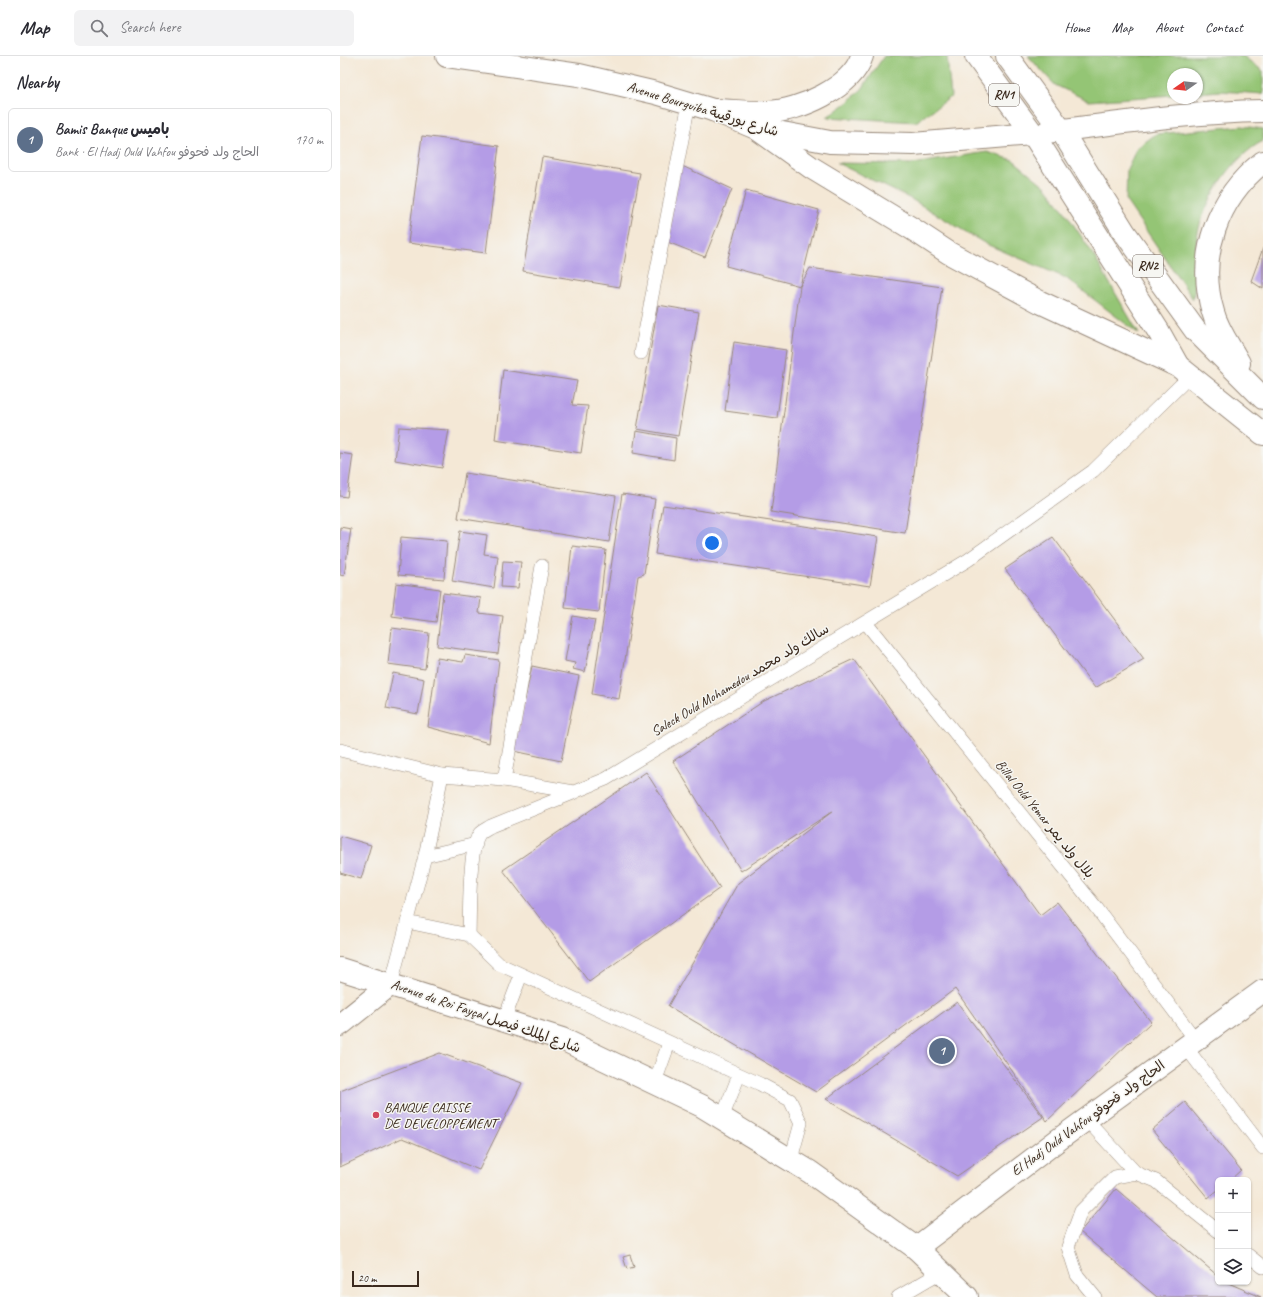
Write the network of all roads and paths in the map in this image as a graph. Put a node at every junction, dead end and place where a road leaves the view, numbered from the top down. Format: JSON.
{"nodes":[{"id":1,"x":447,"y":56,"type":"edge"},
{"id":2,"x":862,"y":56,"type":"edge"},
{"id":3,"x":976,"y":56,"type":"edge"},
{"id":4,"x":1007,"y":56,"type":"edge"},
{"id":5,"x":689,"y":103,"type":"junction"},
{"id":6,"x":713,"y":110,"type":"junction"},
{"id":7,"x":1263,"y":111,"type":"edge"},
{"id":8,"x":756,"y":128,"type":"junction"},
{"id":9,"x":1061,"y":130,"type":"junction"},
{"id":10,"x":1033,"y":134,"type":"junction"},
{"id":11,"x":1263,"y":162,"type":"edge"},
{"id":12,"x":641,"y":353,"type":"dead end"},
{"id":13,"x":1185,"y":370,"type":"junction"},
{"id":14,"x":1258,"y":394,"type":"edge"},
{"id":15,"x":1263,"y":434,"type":"edge"},
{"id":16,"x":542,"y":566,"type":"dead end"},
{"id":17,"x":866,"y":623,"type":"junction"},
{"id":18,"x":340,"y":750,"type":"edge"},
{"id":19,"x":442,"y":776,"type":"junction"},
{"id":20,"x":504,"y":780,"type":"junction"},
{"id":21,"x":574,"y":792,"type":"junction"},
{"id":22,"x":476,"y":844,"type":"junction"},
{"id":23,"x":425,"y":856,"type":"junction"},
{"id":24,"x":407,"y":922,"type":"junction"},
{"id":25,"x":469,"y":935,"type":"junction"},
{"id":26,"x":340,"y":969,"type":"edge"},
{"id":27,"x":521,"y":975,"type":"junction"},
{"id":28,"x":391,"y":984,"type":"junction"},
{"id":29,"x":1263,"y":990,"type":"edge"},
{"id":30,"x":504,"y":1020,"type":"junction"},
{"id":31,"x":340,"y":1025,"type":"edge"},
{"id":32,"x":669,"y":1043,"type":"junction"},
{"id":33,"x":1190,"y":1043,"type":"junction"},
{"id":34,"x":739,"y":1075,"type":"junction"},
{"id":35,"x":656,"y":1082,"type":"junction"},
{"id":36,"x":722,"y":1118,"type":"junction"},
{"id":37,"x":1086,"y":1119,"type":"junction"},
{"id":38,"x":1263,"y":1148,"type":"edge"},
{"id":39,"x":791,"y":1159,"type":"junction"},
{"id":40,"x":1136,"y":1173,"type":"junction"},
{"id":41,"x":1215,"y":1229,"type":"edge"},
{"id":42,"x":916,"y":1248,"type":"junction"},
{"id":43,"x":1251,"y":1257,"type":"edge"},
{"id":44,"x":1263,"y":1267,"type":"edge"},
{"id":45,"x":941,"y":1272,"type":"junction"},
{"id":46,"x":898,"y":1297,"type":"edge"},
{"id":47,"x":967,"y":1297,"type":"edge"},
{"id":48,"x":1095,"y":1297,"type":"edge"}],
"edges":[{"from":1,"to":5,"type":"main road","name":"Avenue Bourguiba شارع بورقيبة"},
{"from":2,"to":6,"type":"main road"},
{"from":3,"to":10,"type":"main road","number":"RN1"},
{"from":4,"to":9,"type":"main road","number":"RN1"},
{"from":5,"to":6,"type":"main road","name":"Avenue Bourguiba شارع بورقيبة"},
{"from":5,"to":12,"type":"lane"},
{"from":6,"to":8,"type":"main road","name":"Avenue Bourguiba شارع بورقيبة"},
{"from":7,"to":9,"type":"main road","name":"Avenue Bourguiba شارع بورقيبة"},
{"from":8,"to":10,"type":"main road","name":"Avenue Bourguiba شارع بورقيبة"},
{"from":8,"to":13,"type":"main road"},
{"from":9,"to":10,"type":"main road","name":"Avenue Bourguiba شارع بورقيبة"},
{"from":9,"to":14,"type":"main road","number":"RN2"},
{"from":10,"to":13,"type":"main road","number":"RN2"},
{"from":11,"to":14,"type":"main road"},
{"from":13,"to":15,"type":"main road","number":"RN2"},
{"from":13,"to":17,"type":"lane","name":"Saleck Ould Mohamedou سالك ولد محمد"},
{"from":16,"to":20,"type":"lane"},
{"from":17,"to":21,"type":"lane","name":"Saleck Ould Mohamedou سالك ولد محمد"},
{"from":17,"to":33,"type":"lane","name":"Billal Ould Yemar بلال ولد يمر"},
{"from":18,"to":19,"type":"lane"},
{"from":19,"to":20,"type":"lane"},
{"from":19,"to":23,"type":"lane"},
{"from":20,"to":21,"type":"lane"},
{"from":21,"to":22,"type":"lane","name":"Saleck Ould Mohamedou سالك ولد محمد"},
{"from":22,"to":23,"type":"lane"},
{"from":22,"to":25,"type":"lane"},
{"from":23,"to":24,"type":"lane"},
{"from":24,"to":25,"type":"lane"},
{"from":24,"to":28,"type":"lane"},
{"from":25,"to":27,"type":"lane"},
{"from":26,"to":28,"type":"main road","name":"Avenue du Roi Fayçal شارع الملك فيصل"},
{"from":27,"to":30,"type":"lane"},
{"from":27,"to":32,"type":"lane"},
{"from":28,"to":30,"type":"main road","name":"Avenue du Roi Fayçal شارع الملك فيصل"},
{"from":28,"to":31,"type":"main road"},
{"from":29,"to":33,"type":"main road","name":"El Hadj Ould Vahfou الحاج ولد فحوفو"},
{"from":30,"to":35,"type":"main road","name":"Avenue du Roi Fayçal شارع الملك فيصل"},
{"from":32,"to":34,"type":"lane"},
{"from":32,"to":35,"type":"lane"},
{"from":33,"to":37,"type":"main road","name":"El Hadj Ould Vahfou الحاج ولد فحوفو"},
{"from":33,"to":38,"type":"lane","name":"Billal Ould Yemar بلال ولد يمر"},
{"from":34,"to":36,"type":"lane"},
{"from":34,"to":39,"type":"lane"},
{"from":35,"to":36,"type":"main road","name":"Avenue du Roi Fayçal شارع الملك فيصل"},
{"from":36,"to":39,"type":"main road","name":"Avenue du Roi Fayçal شارع الملك فيصل"},
{"from":37,"to":40,"type":"lane"},
{"from":37,"to":42,"type":"main road","name":"El Hadj Ould Vahfou الحاج ولد فحوفو"},
{"from":39,"to":42,"type":"main road","name":"Avenue du Roi Fayçal شارع الملك فيصل"},
{"from":40,"to":41,"type":"lane"},
{"from":40,"to":48,"type":"lane"},
{"from":42,"to":45,"type":"main road","name":"Avenue du Roi Fayçal شارع الملك فيصل"},
{"from":43,"to":44,"type":"lane"},
{"from":45,"to":46,"type":"lane"},
{"from":45,"to":47,"type":"main road","name":"Avenue du Roi Fayçal شارع الملك فيصل"}]}
